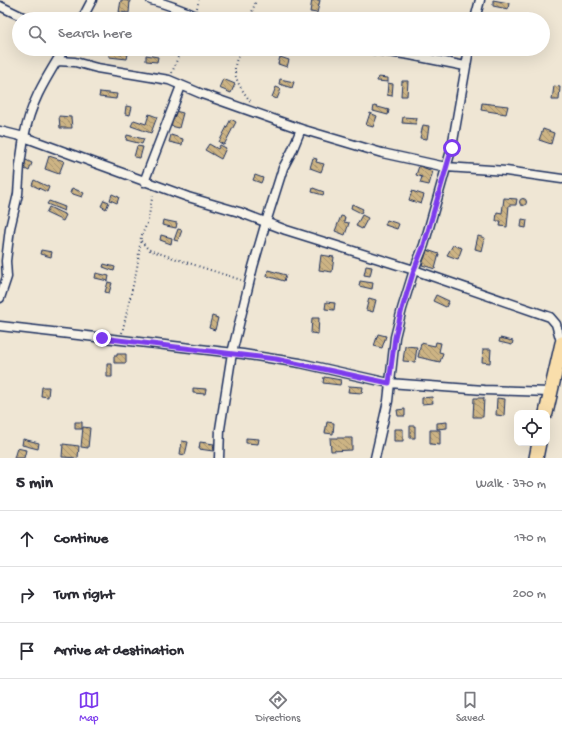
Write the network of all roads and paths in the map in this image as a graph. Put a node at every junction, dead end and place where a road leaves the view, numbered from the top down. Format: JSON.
{"nodes":[{"id":1,"x":92,"y":0,"type":"edge"},
{"id":2,"x":151,"y":0,"type":"edge"},
{"id":3,"x":256,"y":0,"type":"edge"},
{"id":4,"x":480,"y":0,"type":"edge"},
{"id":5,"x":0,"y":6,"type":"edge"},
{"id":6,"x":12,"y":12,"type":"edge"},
{"id":7,"x":86,"y":12,"type":"edge"},
{"id":8,"x":190,"y":12,"type":"edge"},
{"id":9,"x":252,"y":12,"type":"edge"},
{"id":10,"x":477,"y":12,"type":"edge"},
{"id":11,"x":60,"y":56,"type":"edge"},
{"id":12,"x":178,"y":56,"type":"edge"},
{"id":13,"x":239,"y":56,"type":"edge"},
{"id":14,"x":415,"y":56,"type":"edge"},
{"id":15,"x":467,"y":56,"type":"edge"},
{"id":16,"x":57,"y":61,"type":"junction"},
{"id":17,"x":465,"y":66,"type":"junction"},
{"id":18,"x":169,"y":80,"type":"junction"},
{"id":19,"x":181,"y":86,"type":"junction"},
{"id":20,"x":260,"y":114,"type":"junction"},
{"id":21,"x":301,"y":129,"type":"junction"},
{"id":22,"x":0,"y":131,"type":"edge"},
{"id":23,"x":24,"y":137,"type":"junction"},
{"id":24,"x":446,"y":167,"type":"junction"},
{"id":25,"x":562,"y":179,"type":"edge"},
{"id":26,"x":144,"y":182,"type":"junction"},
{"id":27,"x":155,"y":185,"type":"junction"},
{"id":28,"x":266,"y":222,"type":"junction"},
{"id":29,"x":141,"y":241,"type":"junction"},
{"id":30,"x":414,"y":270,"type":"junction"},
{"id":31,"x":250,"y":282,"type":"junction"},
{"id":32,"x":0,"y":298,"type":"edge"},
{"id":33,"x":0,"y":326,"type":"edge"},
{"id":34,"x":121,"y":340,"type":"junction"},
{"id":35,"x":562,"y":344,"type":"edge"},
{"id":36,"x":232,"y":353,"type":"junction"},
{"id":37,"x":389,"y":383,"type":"junction"},
{"id":38,"x":550,"y":392,"type":"junction"},
{"id":39,"x":547,"y":410,"type":"edge"},
{"id":40,"x":538,"y":446,"type":"edge"},
{"id":41,"x":219,"y":458,"type":"edge"},
{"id":42,"x":375,"y":458,"type":"edge"},
{"id":43,"x":536,"y":458,"type":"edge"}],
"edges":[{"from":1,"to":7,"type":"street"},
{"from":2,"to":8,"type":"street"},
{"from":3,"to":9,"type":"path"},
{"from":4,"to":10,"type":"street"},
{"from":5,"to":6,"type":"street"},
{"from":11,"to":16,"type":"street"},
{"from":12,"to":18,"type":"path"},
{"from":13,"to":20,"type":"path"},
{"from":14,"to":17,"type":"street"},
{"from":15,"to":17,"type":"street"},
{"from":16,"to":18,"type":"street"},
{"from":16,"to":23,"type":"street"},
{"from":17,"to":24,"type":"street"},
{"from":18,"to":19,"type":"street"},
{"from":19,"to":20,"type":"street"},
{"from":19,"to":26,"type":"street"},
{"from":20,"to":21,"type":"street"},
{"from":21,"to":24,"type":"street"},
{"from":21,"to":28,"type":"street"},
{"from":22,"to":23,"type":"street"},
{"from":23,"to":26,"type":"street"},
{"from":23,"to":32,"type":"street"},
{"from":24,"to":25,"type":"street"},
{"from":24,"to":30,"type":"street"},
{"from":26,"to":27,"type":"street"},
{"from":27,"to":28,"type":"street"},
{"from":27,"to":29,"type":"path"},
{"from":28,"to":30,"type":"street"},
{"from":28,"to":31,"type":"street"},
{"from":29,"to":31,"type":"path"},
{"from":29,"to":34,"type":"path"},
{"from":30,"to":35,"type":"street"},
{"from":30,"to":37,"type":"street"},
{"from":31,"to":36,"type":"street"},
{"from":33,"to":34,"type":"street"},
{"from":34,"to":36,"type":"street"},
{"from":35,"to":38,"type":"highway"},
{"from":36,"to":37,"type":"street"},
{"from":36,"to":41,"type":"street"},
{"from":37,"to":38,"type":"street"},
{"from":37,"to":42,"type":"street"},
{"from":38,"to":39,"type":"highway"},
{"from":40,"to":43,"type":"highway"}]}
